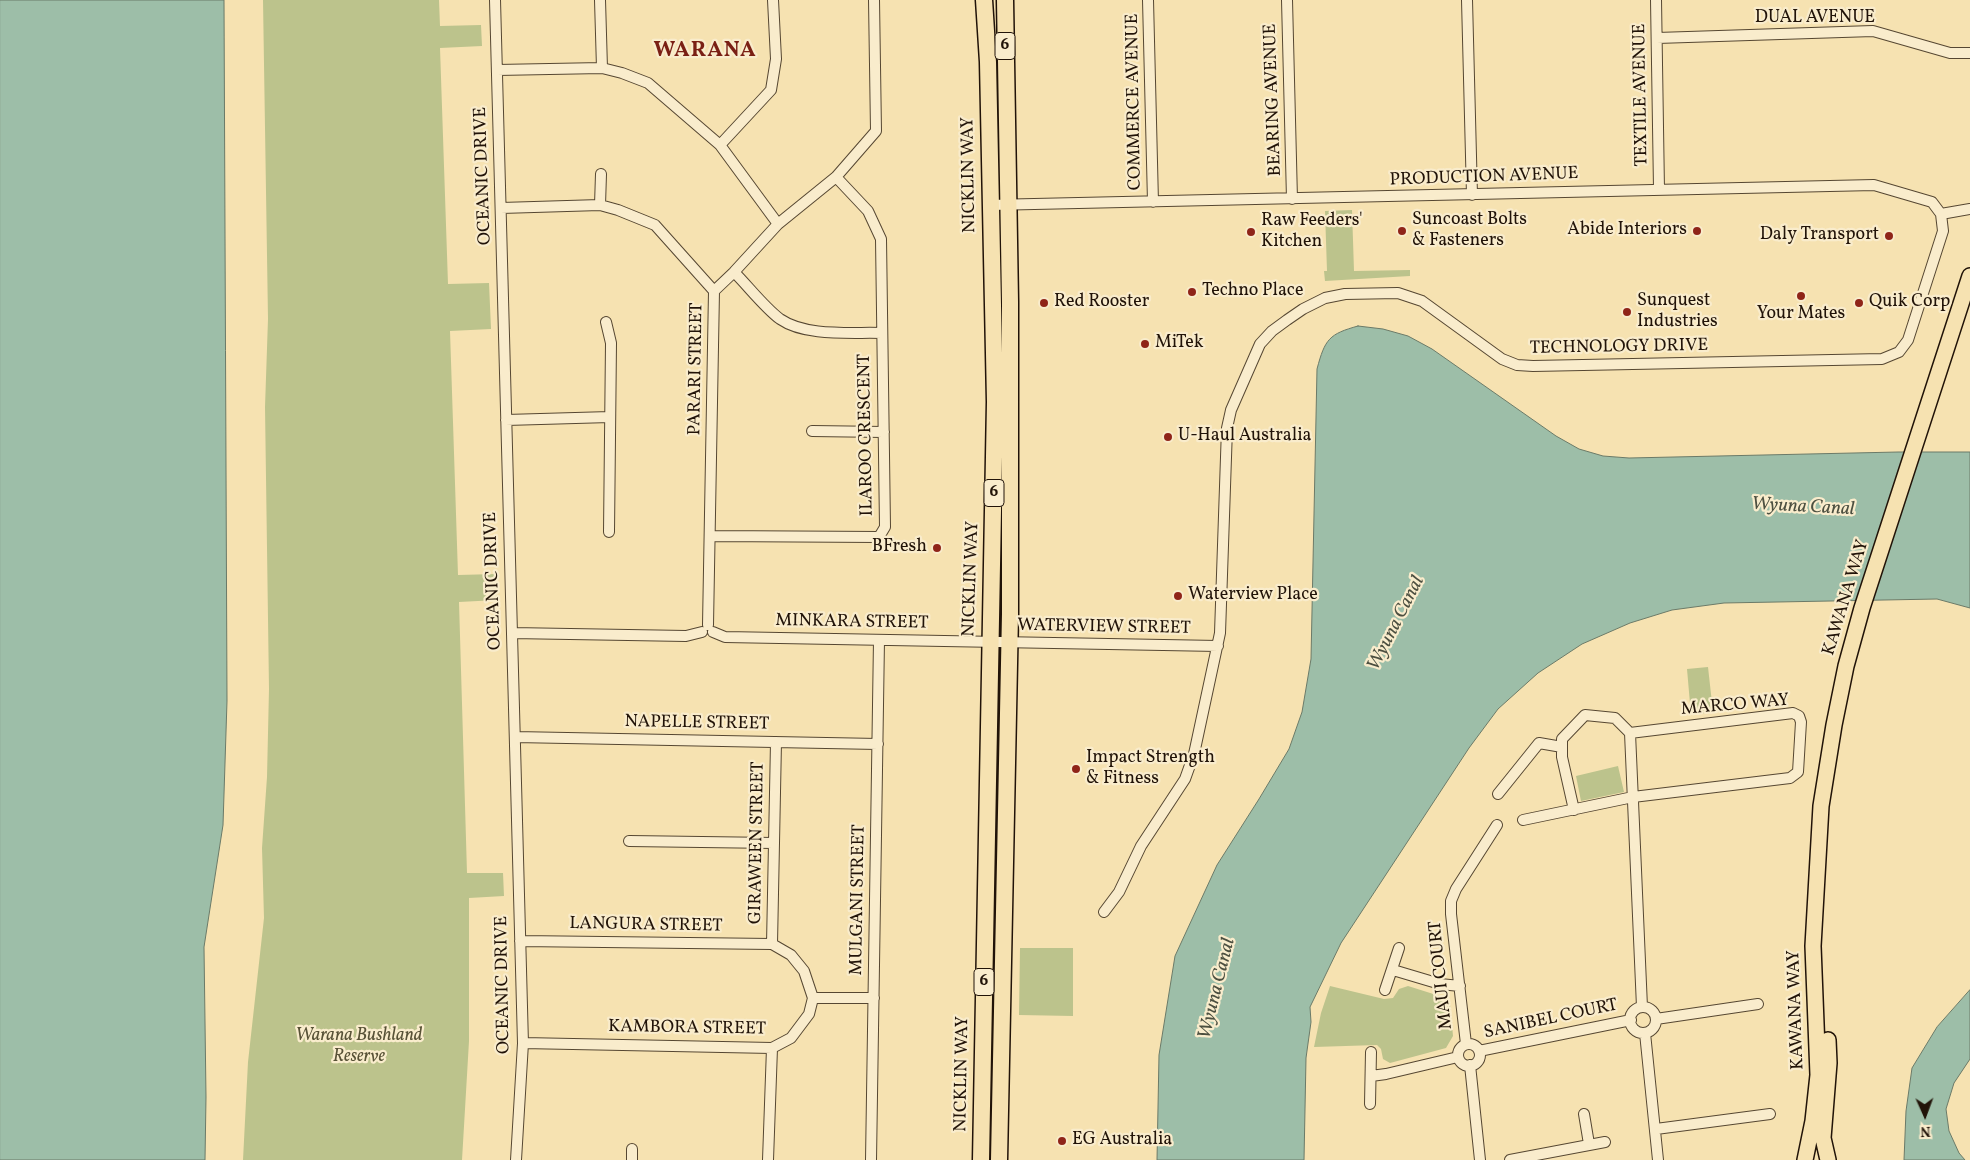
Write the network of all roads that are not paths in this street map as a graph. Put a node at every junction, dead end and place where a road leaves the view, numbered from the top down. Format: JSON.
{"nodes":[{"id":1,"x":495,"y":0,"type":"edge"},
{"id":2,"x":600,"y":0,"type":"edge"},
{"id":3,"x":773,"y":0,"type":"edge"},
{"id":4,"x":874,"y":0,"type":"edge"},
{"id":5,"x":984,"y":0,"type":"edge"},
{"id":6,"x":1005,"y":0,"type":"edge"},
{"id":7,"x":1148,"y":0,"type":"edge"},
{"id":8,"x":1287,"y":0,"type":"edge"},
{"id":9,"x":1467,"y":0,"type":"edge"},
{"id":10,"x":1656,"y":0,"type":"edge"},
{"id":11,"x":1657,"y":38,"type":"junction"},
{"id":12,"x":1970,"y":53,"type":"edge"},
{"id":13,"x":602,"y":68,"type":"junction"},
{"id":14,"x":497,"y":70,"type":"junction"},
{"id":15,"x":720,"y":146,"type":"junction"},
{"id":16,"x":601,"y":174,"type":"dead end"},
{"id":17,"x":836,"y":177,"type":"junction"},
{"id":18,"x":1659,"y":189,"type":"junction"},
{"id":19,"x":1472,"y":194,"type":"junction"},
{"id":20,"x":1292,"y":199,"type":"junction"},
{"id":21,"x":1153,"y":202,"type":"junction"},
{"id":22,"x":600,"y":205,"type":"junction"},
{"id":23,"x":990,"y":205,"type":"junction"},
{"id":24,"x":1010,"y":206,"type":"junction"},
{"id":25,"x":501,"y":208,"type":"junction"},
{"id":26,"x":1970,"y":209,"type":"edge"},
{"id":27,"x":1941,"y":214,"type":"junction"},
{"id":28,"x":778,"y":224,"type":"junction"},
{"id":29,"x":1970,"y":262,"type":"edge"},
{"id":30,"x":734,"y":272,"type":"junction"},
{"id":31,"x":1970,"y":276,"type":"edge"},
{"id":32,"x":714,"y":291,"type":"junction"},
{"id":33,"x":1962,"y":299,"type":"junction"},
{"id":34,"x":606,"y":322,"type":"dead end"},
{"id":35,"x":882,"y":333,"type":"junction"},
{"id":36,"x":610,"y":417,"type":"junction"},
{"id":37,"x":506,"y":420,"type":"junction"},
{"id":38,"x":812,"y":431,"type":"dead end"},
{"id":39,"x":884,"y":432,"type":"junction"},
{"id":40,"x":608,"y":532,"type":"dead end"},
{"id":41,"x":710,"y":536,"type":"junction"},
{"id":42,"x":708,"y":630,"type":"junction"},
{"id":43,"x":512,"y":633,"type":"junction"},
{"id":44,"x":879,"y":640,"type":"junction"},
{"id":45,"x":990,"y":642,"type":"junction"},
{"id":46,"x":1009,"y":642,"type":"junction"},
{"id":47,"x":1218,"y":646,"type":"junction"},
{"id":48,"x":1630,"y":733,"type":"junction"},
{"id":49,"x":515,"y":737,"type":"junction"},
{"id":50,"x":776,"y":742,"type":"junction"},
{"id":51,"x":878,"y":744,"type":"junction"},
{"id":52,"x":1562,"y":747,"type":"junction"},
{"id":53,"x":1498,"y":794,"type":"dead end"},
{"id":54,"x":1633,"y":797,"type":"junction"},
{"id":55,"x":1574,"y":810,"type":"junction"},
{"id":56,"x":1523,"y":820,"type":"dead end"},
{"id":57,"x":1497,"y":825,"type":"dead end"},
{"id":58,"x":629,"y":841,"type":"dead end"},
{"id":59,"x":774,"y":843,"type":"junction"},
{"id":60,"x":1818,"y":858,"type":"junction"},
{"id":61,"x":1104,"y":912,"type":"dead end"},
{"id":62,"x":520,"y":941,"type":"junction"},
{"id":63,"x":772,"y":944,"type":"junction"},
{"id":64,"x":1399,"y":948,"type":"dead end"},
{"id":65,"x":1393,"y":970,"type":"junction"},
{"id":66,"x":1460,"y":986,"type":"junction"},
{"id":67,"x":1385,"y":990,"type":"dead end"},
{"id":68,"x":813,"y":998,"type":"junction"},
{"id":69,"x":874,"y":998,"type":"junction"},
{"id":70,"x":1758,"y":1004,"type":"dead end"},
{"id":71,"x":1642,"y":1007,"type":"junction"},
{"id":72,"x":1656,"y":1019,"type":"junction"},
{"id":73,"x":1630,"y":1020,"type":"junction"},
{"id":74,"x":1645,"y":1033,"type":"junction"},
{"id":75,"x":523,"y":1043,"type":"junction"},
{"id":76,"x":1466,"y":1044,"type":"junction"},
{"id":77,"x":772,"y":1048,"type":"junction"},
{"id":78,"x":1479,"y":1051,"type":"junction"},
{"id":79,"x":1371,"y":1052,"type":"dead end"},
{"id":80,"x":1458,"y":1057,"type":"junction"},
{"id":81,"x":1470,"y":1065,"type":"junction"},
{"id":82,"x":1371,"y":1076,"type":"junction"},
{"id":83,"x":1370,"y":1104,"type":"dead end"},
{"id":84,"x":1584,"y":1114,"type":"dead end"},
{"id":85,"x":1770,"y":1114,"type":"dead end"},
{"id":86,"x":1656,"y":1129,"type":"junction"},
{"id":87,"x":1605,"y":1142,"type":"dead end"},
{"id":88,"x":1589,"y":1144,"type":"junction"},
{"id":89,"x":516,"y":1160,"type":"edge"},
{"id":90,"x":768,"y":1160,"type":"edge"},
{"id":91,"x":871,"y":1160,"type":"edge"},
{"id":92,"x":981,"y":1160,"type":"edge"},
{"id":93,"x":999,"y":1160,"type":"edge"},
{"id":94,"x":1480,"y":1160,"type":"edge"},
{"id":95,"x":1510,"y":1160,"type":"edge"},
{"id":96,"x":1658,"y":1160,"type":"edge"},
{"id":97,"x":1805,"y":1160,"type":"edge"},
{"id":98,"x":1828,"y":1160,"type":"edge"}],
"edges":[{"from":1,"to":14,"type":"street","name":"OCEANIC DRIVE"},
{"from":2,"to":13,"type":"street"},
{"from":3,"to":15,"type":"street"},
{"from":4,"to":17,"type":"street","name":"PARARI STREET"},
{"from":5,"to":23,"type":"highway","name":"NICKLIN WAY","number":"6"},
{"from":6,"to":24,"type":"highway","name":"NICKLIN WAY","number":"6"},
{"from":7,"to":21,"type":"street","name":"COMMERCE AVENUE"},
{"from":8,"to":20,"type":"street","name":"BEARING AVENUE"},
{"from":9,"to":19,"type":"street"},
{"from":10,"to":11,"type":"street","name":"TEXTILE AVENUE"},
{"from":11,"to":12,"type":"street","name":"DUAL AVENUE"},
{"from":11,"to":18,"type":"street","name":"TEXTILE AVENUE"},
{"from":13,"to":14,"type":"street"},
{"from":13,"to":15,"type":"street"},
{"from":14,"to":25,"type":"street","name":"OCEANIC DRIVE"},
{"from":15,"to":28,"type":"street"},
{"from":16,"to":22,"type":"street"},
{"from":17,"to":28,"type":"street","name":"PARARI STREET"},
{"from":17,"to":35,"type":"street","name":"ILAROO CRESCENT"},
{"from":18,"to":19,"type":"street","name":"PRODUCTION AVENUE"},
{"from":18,"to":27,"type":"street","name":"PRODUCTION AVENUE"},
{"from":19,"to":20,"type":"street","name":"PRODUCTION AVENUE"},
{"from":20,"to":21,"type":"street","name":"PRODUCTION AVENUE"},
{"from":21,"to":24,"type":"street","name":"PRODUCTION AVENUE"},
{"from":22,"to":25,"type":"street"},
{"from":22,"to":32,"type":"street"},
{"from":23,"to":24,"type":"street","name":"PRODUCTION AVENUE"},
{"from":23,"to":45,"type":"highway","name":"NICKLIN WAY","number":"6"},
{"from":24,"to":46,"type":"highway","name":"NICKLIN WAY","number":"6"},
{"from":25,"to":37,"type":"street","name":"OCEANIC DRIVE"},
{"from":26,"to":27,"type":"street"},
{"from":27,"to":47,"type":"street","name":"TECHNOLOGY DRIVE"},
{"from":28,"to":30,"type":"street","name":"PARARI STREET"},
{"from":29,"to":33,"type":"main road","name":"KAWANA WAY"},
{"from":30,"to":32,"type":"street","name":"PARARI STREET"},
{"from":30,"to":35,"type":"street"},
{"from":31,"to":33,"type":"main road","name":"KAWANA WAY"},
{"from":32,"to":41,"type":"street","name":"PARARI STREET"},
{"from":33,"to":60,"type":"main road","name":"KAWANA WAY"},
{"from":34,"to":36,"type":"street"},
{"from":35,"to":39,"type":"street","name":"ILAROO CRESCENT"},
{"from":36,"to":37,"type":"street"},
{"from":36,"to":40,"type":"street"},
{"from":37,"to":43,"type":"street","name":"OCEANIC DRIVE"},
{"from":38,"to":39,"type":"street"},
{"from":39,"to":41,"type":"street","name":"ILAROO CRESCENT"},
{"from":41,"to":42,"type":"street","name":"PARARI STREET"},
{"from":42,"to":43,"type":"street","name":"MINKARA STREET"},
{"from":42,"to":44,"type":"street","name":"MINKARA STREET"},
{"from":43,"to":49,"type":"street","name":"OCEANIC DRIVE"},
{"from":44,"to":45,"type":"street","name":"MINKARA STREET"},
{"from":44,"to":51,"type":"street","name":"MULGANI STREET"},
{"from":45,"to":46,"type":"street","name":"WATERVIEW STREET"},
{"from":45,"to":92,"type":"highway","name":"NICKLIN WAY","number":"6"},
{"from":46,"to":47,"type":"street","name":"WATERVIEW STREET"},
{"from":46,"to":93,"type":"highway","name":"NICKLIN WAY","number":"6"},
{"from":47,"to":61,"type":"street","name":"TECHNOLOGY DRIVE"},
{"from":48,"to":52,"type":"street"},
{"from":48,"to":54,"type":"street"},
{"from":48,"to":54,"type":"street","name":"MARCO WAY"},
{"from":49,"to":50,"type":"street","name":"NAPELLE STREET"},
{"from":49,"to":62,"type":"street","name":"OCEANIC DRIVE"},
{"from":50,"to":51,"type":"street","name":"NAPELLE STREET"},
{"from":50,"to":59,"type":"street","name":"GIRAWEEN STREET"},
{"from":51,"to":69,"type":"street","name":"MULGANI STREET"},
{"from":52,"to":53,"type":"street"},
{"from":52,"to":55,"type":"street"},
{"from":54,"to":55,"type":"street"},
{"from":54,"to":71,"type":"street"},
{"from":55,"to":56,"type":"street"},
{"from":57,"to":66,"type":"street","name":"MAUI COURT"},
{"from":58,"to":59,"type":"street"},
{"from":59,"to":63,"type":"street","name":"GIRAWEEN STREET"},
{"from":60,"to":97,"type":"main road","name":"KAWANA WAY"},
{"from":60,"to":98,"type":"main road","name":"KAWANA WAY"},
{"from":62,"to":63,"type":"street","name":"LANGURA STREET"},
{"from":62,"to":75,"type":"street","name":"OCEANIC DRIVE"},
{"from":63,"to":68,"type":"street"},
{"from":64,"to":65,"type":"street"},
{"from":65,"to":66,"type":"street"},
{"from":65,"to":67,"type":"street"},
{"from":66,"to":76,"type":"street","name":"MAUI COURT"},
{"from":68,"to":69,"type":"street"},
{"from":68,"to":77,"type":"street","name":"KAMBORA STREET"},
{"from":69,"to":91,"type":"street","name":"MULGANI STREET"},
{"from":70,"to":72,"type":"street"},
{"from":71,"to":72,"type":"street"},
{"from":71,"to":73,"type":"street"},
{"from":72,"to":74,"type":"street"},
{"from":73,"to":74,"type":"street"},
{"from":73,"to":78,"type":"street","name":"SANIBEL COURT"},
{"from":74,"to":86,"type":"street"},
{"from":75,"to":77,"type":"street","name":"KAMBORA STREET"},
{"from":75,"to":89,"type":"street","name":"OCEANIC DRIVE"},
{"from":76,"to":78,"type":"street"},
{"from":76,"to":80,"type":"street"},
{"from":77,"to":90,"type":"street"},
{"from":78,"to":81,"type":"street"},
{"from":79,"to":82,"type":"street"},
{"from":80,"to":81,"type":"street"},
{"from":80,"to":82,"type":"street"},
{"from":81,"to":94,"type":"street"},
{"from":82,"to":83,"type":"street"},
{"from":84,"to":88,"type":"street"},
{"from":85,"to":86,"type":"street"},
{"from":86,"to":96,"type":"street"},
{"from":87,"to":88,"type":"street"},
{"from":88,"to":95,"type":"street"}]}
